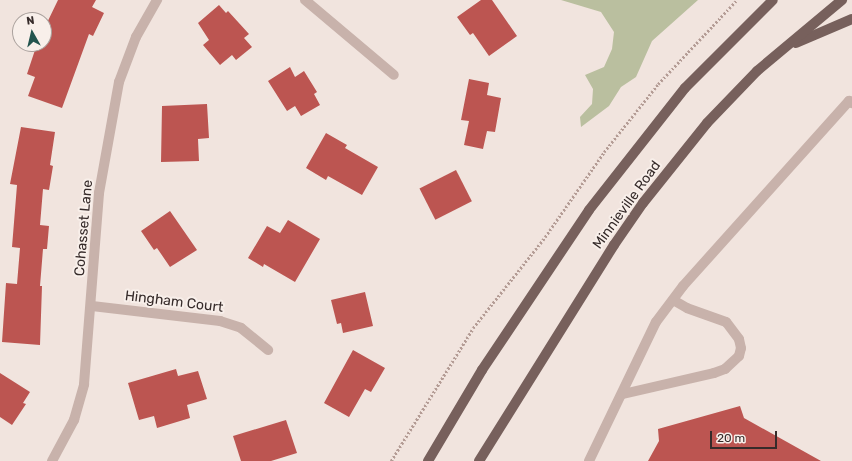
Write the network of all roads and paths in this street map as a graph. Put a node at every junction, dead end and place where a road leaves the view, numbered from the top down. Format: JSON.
{"nodes":[{"id":1,"x":157,"y":0,"type":"edge"},
{"id":2,"x":305,"y":0,"type":"edge"},
{"id":3,"x":737,"y":0,"type":"edge"},
{"id":4,"x":773,"y":0,"type":"edge"},
{"id":5,"x":842,"y":0,"type":"edge"},
{"id":6,"x":852,"y":19,"type":"edge"},
{"id":7,"x":785,"y":47,"type":"junction"},
{"id":8,"x":394,"y":75,"type":"dead end"},
{"id":9,"x":852,"y":103,"type":"edge"},
{"id":10,"x":673,"y":300,"type":"junction"},
{"id":11,"x":92,"y":306,"type":"junction"},
{"id":12,"x":268,"y":350,"type":"dead end"},
{"id":13,"x":623,"y":394,"type":"junction"},
{"id":14,"x":52,"y":461,"type":"edge"},
{"id":15,"x":391,"y":461,"type":"edge"},
{"id":16,"x":428,"y":461,"type":"edge"},
{"id":17,"x":479,"y":461,"type":"edge"},
{"id":18,"x":589,"y":461,"type":"edge"}],
"edges":[{"from":1,"to":11,"type":"street","name":"Cohasset Lane"},
{"from":2,"to":8,"type":"street"},
{"from":3,"to":15,"type":"path"},
{"from":4,"to":16,"type":"main road","name":"Minnieville Road"},
{"from":5,"to":7,"type":"main road","name":"Minnieville Road"},
{"from":6,"to":7,"type":"main road"},
{"from":7,"to":17,"type":"main road","name":"Minnieville Road"},
{"from":9,"to":10,"type":"street"},
{"from":10,"to":13,"type":"street"},
{"from":10,"to":13,"type":"street"},
{"from":11,"to":12,"type":"street","name":"Hingham Court"},
{"from":11,"to":14,"type":"street","name":"Cohasset Lane"},
{"from":13,"to":18,"type":"street"}]}
